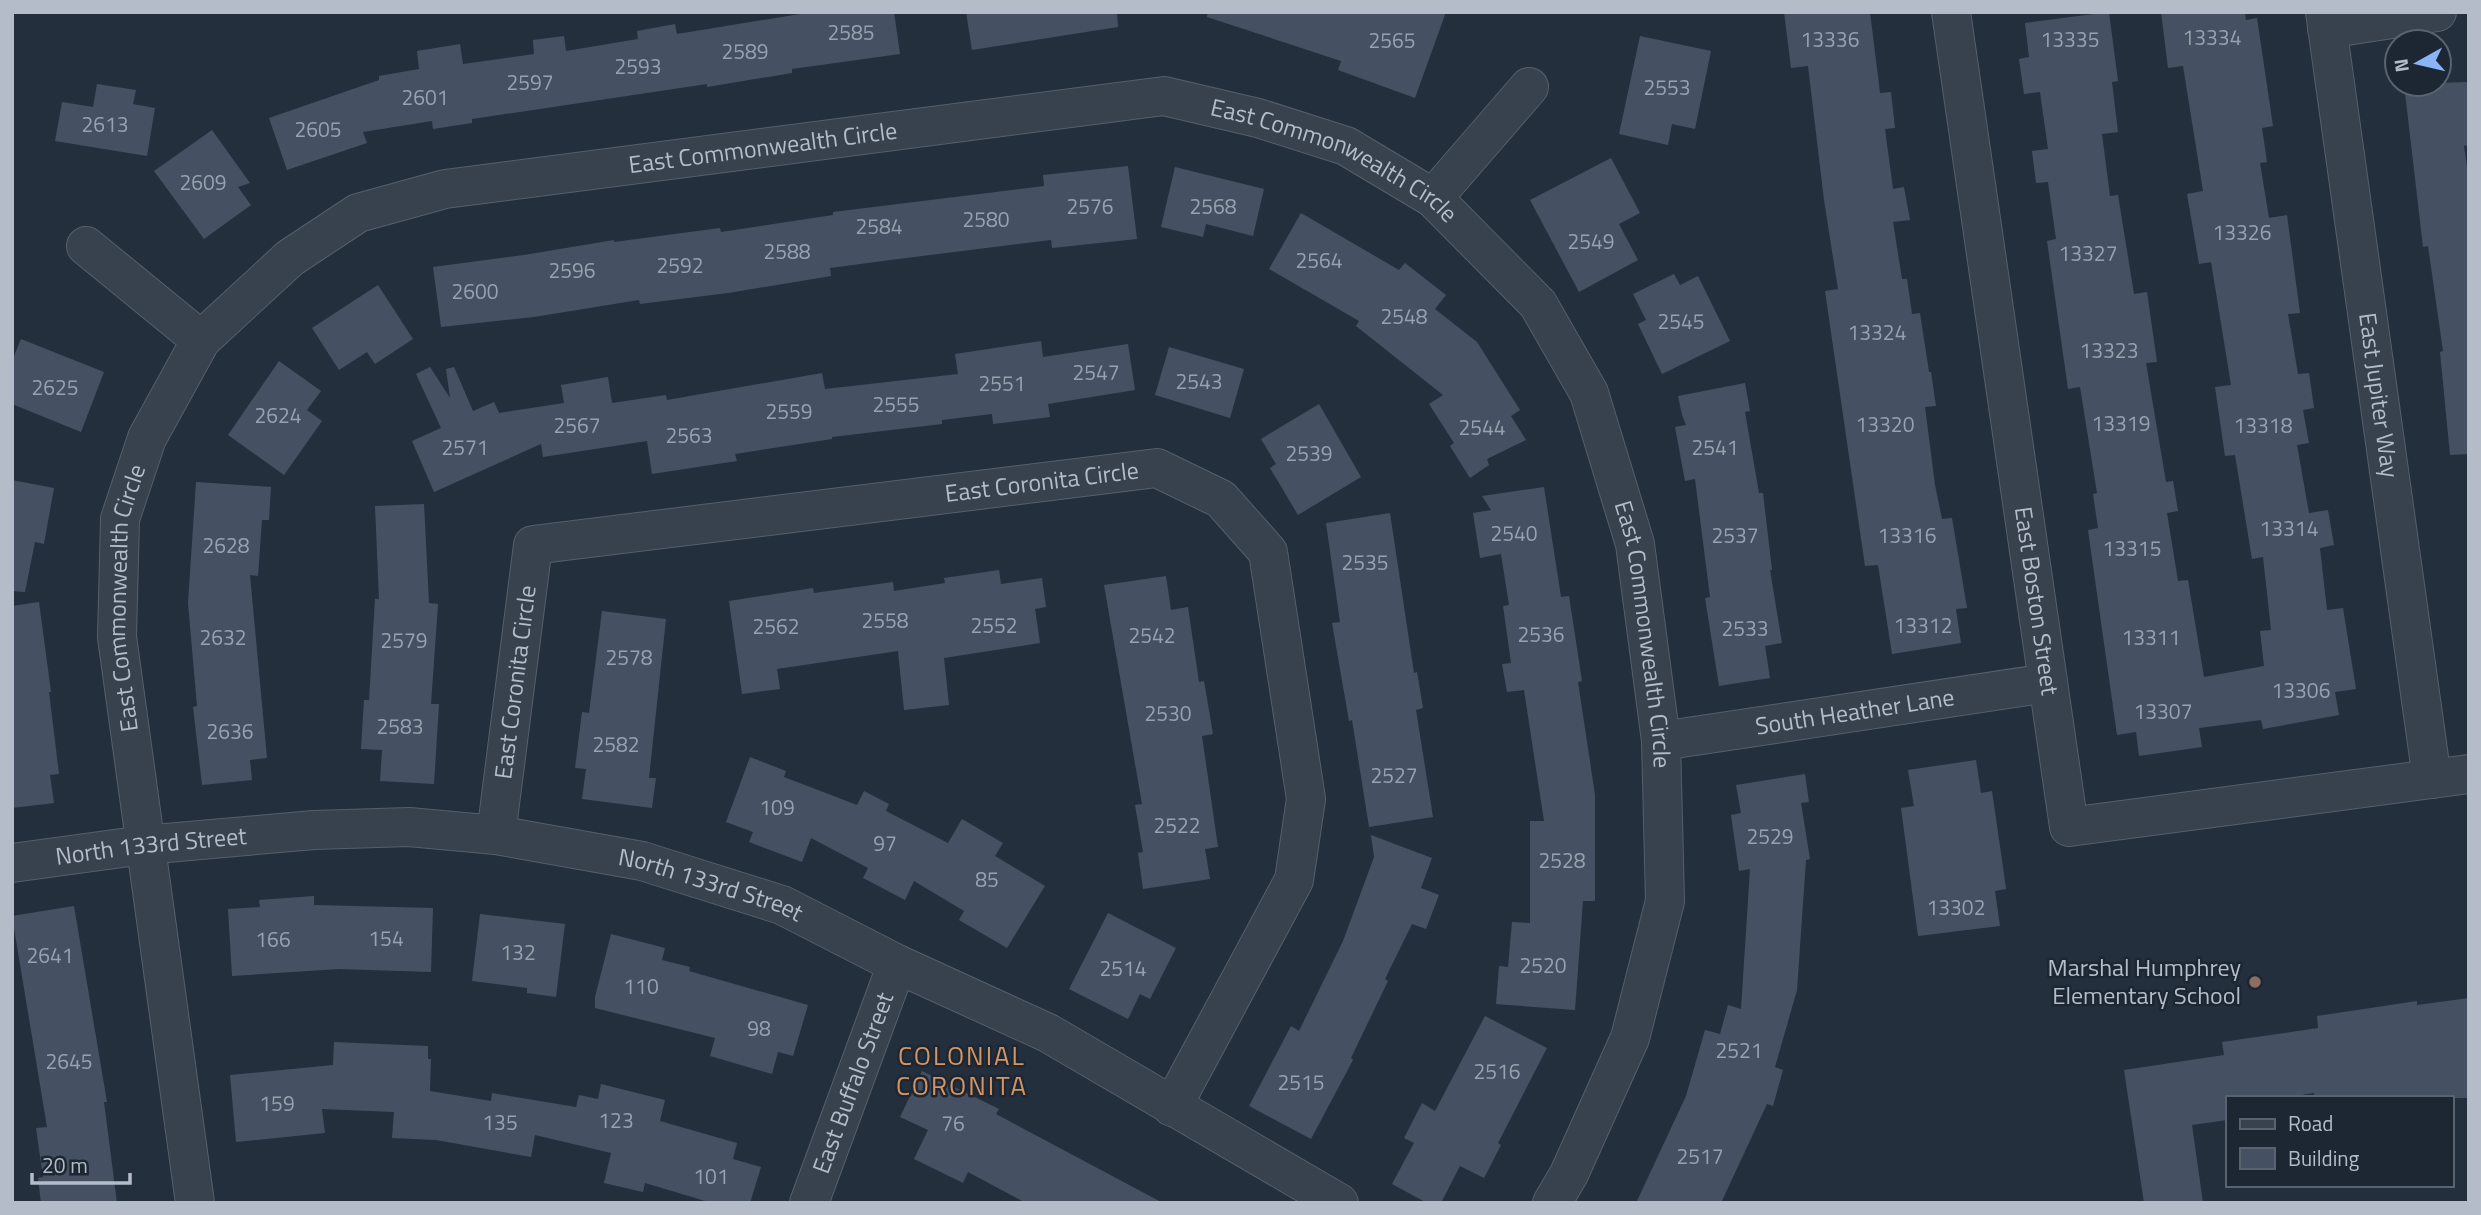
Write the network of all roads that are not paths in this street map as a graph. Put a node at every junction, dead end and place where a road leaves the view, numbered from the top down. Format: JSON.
{"nodes":[{"id":1,"x":1951,"y":12,"type":"edge"},
{"id":2,"x":2437,"y":12,"type":"edge"},
{"id":3,"x":2326,"y":21,"type":"edge"},
{"id":4,"x":1530,"y":87,"type":"dead end"},
{"id":5,"x":1433,"y":198,"type":"junction"},
{"id":6,"x":86,"y":246,"type":"dead end"},
{"id":7,"x":201,"y":340,"type":"junction"},
{"id":8,"x":2048,"y":683,"type":"junction"},
{"id":9,"x":1661,"y":741,"type":"junction"},
{"id":10,"x":2450,"y":777,"type":"edge"},
{"id":11,"x":496,"y":835,"type":"junction"},
{"id":12,"x":144,"y":845,"type":"junction"},
{"id":13,"x":12,"y":863,"type":"edge"},
{"id":14,"x":897,"y":964,"type":"junction"},
{"id":15,"x":1172,"y":1107,"type":"junction"},
{"id":16,"x":195,"y":1203,"type":"edge"},
{"id":17,"x":809,"y":1203,"type":"edge"},
{"id":18,"x":1339,"y":1203,"type":"edge"},
{"id":19,"x":1552,"y":1203,"type":"edge"}],
"edges":[{"from":1,"to":8,"type":"street","name":"East Boston Street"},
{"from":2,"to":3,"type":"street"},
{"from":3,"to":10,"type":"street","name":"East Jupiter Way"},
{"from":4,"to":5,"type":"street"},
{"from":5,"to":7,"type":"street","name":"East Commonwealth Circle"},
{"from":5,"to":9,"type":"street","name":"East Commonwealth Circle"},
{"from":6,"to":7,"type":"street"},
{"from":7,"to":12,"type":"street","name":"East Commonwealth Circle"},
{"from":8,"to":9,"type":"street","name":"South Heather Lane"},
{"from":8,"to":10,"type":"street","name":"East Boston Street"},
{"from":9,"to":19,"type":"street","name":"East Commonwealth Circle"},
{"from":11,"to":12,"type":"street","name":"North 133rd Street"},
{"from":11,"to":14,"type":"street","name":"North 133rd Street"},
{"from":11,"to":15,"type":"street","name":"East Coronita Circle"},
{"from":12,"to":13,"type":"street","name":"North 133rd Street"},
{"from":12,"to":16,"type":"street","name":"East Commonwealth Circle"},
{"from":14,"to":15,"type":"street","name":"North 133rd Street"},
{"from":14,"to":17,"type":"street","name":"East Buffalo Street"},
{"from":15,"to":18,"type":"street","name":"North 133rd Street"}]}
